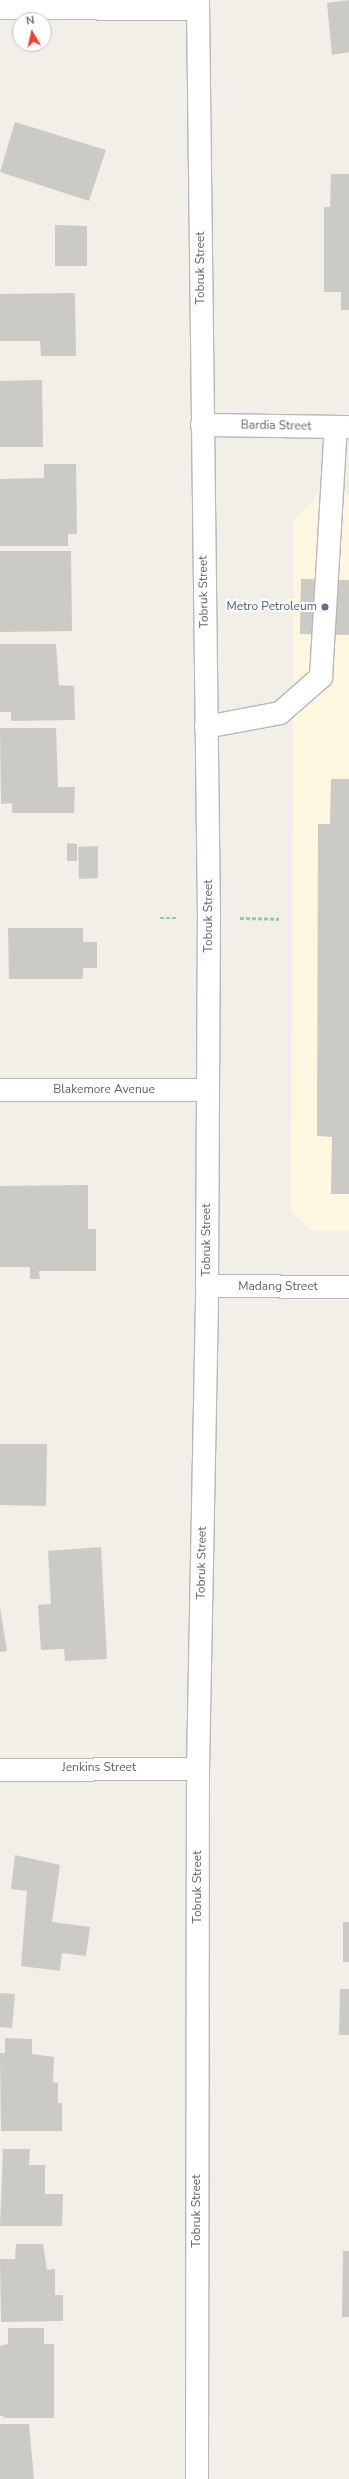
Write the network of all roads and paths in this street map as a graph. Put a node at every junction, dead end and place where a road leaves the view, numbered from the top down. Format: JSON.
{"nodes":[{"id":1,"x":198,"y":5,"type":"edge"},
{"id":2,"x":0,"y":8,"type":"edge"},
{"id":3,"x":202,"y":425,"type":"junction"},
{"id":4,"x":342,"y":427,"type":"edge"},
{"id":5,"x":206,"y":726,"type":"junction"},
{"id":6,"x":0,"y":1090,"type":"edge"},
{"id":7,"x":208,"y":1090,"type":"junction"},
{"id":8,"x":207,"y":1286,"type":"junction"},
{"id":9,"x":349,"y":1287,"type":"edge"},
{"id":10,"x":198,"y":1769,"type":"junction"},
{"id":11,"x":0,"y":1770,"type":"edge"},
{"id":12,"x":197,"y":2479,"type":"edge"}],
"edges":[{"from":1,"to":2,"type":"street"},
{"from":1,"to":3,"type":"street","name":"Tobruk Street"},
{"from":3,"to":4,"type":"street","name":"Bardia Street"},
{"from":3,"to":5,"type":"street","name":"Tobruk Street"},
{"from":4,"to":5,"type":"street"},
{"from":5,"to":7,"type":"street","name":"Tobruk Street"},
{"from":6,"to":7,"type":"street","name":"Blakemore Avenue"},
{"from":7,"to":8,"type":"street","name":"Tobruk Street"},
{"from":8,"to":9,"type":"street","name":"Madang Street"},
{"from":8,"to":10,"type":"street","name":"Tobruk Street"},
{"from":10,"to":11,"type":"street","name":"Jenkins Street"},
{"from":10,"to":12,"type":"street","name":"Tobruk Street"}]}
